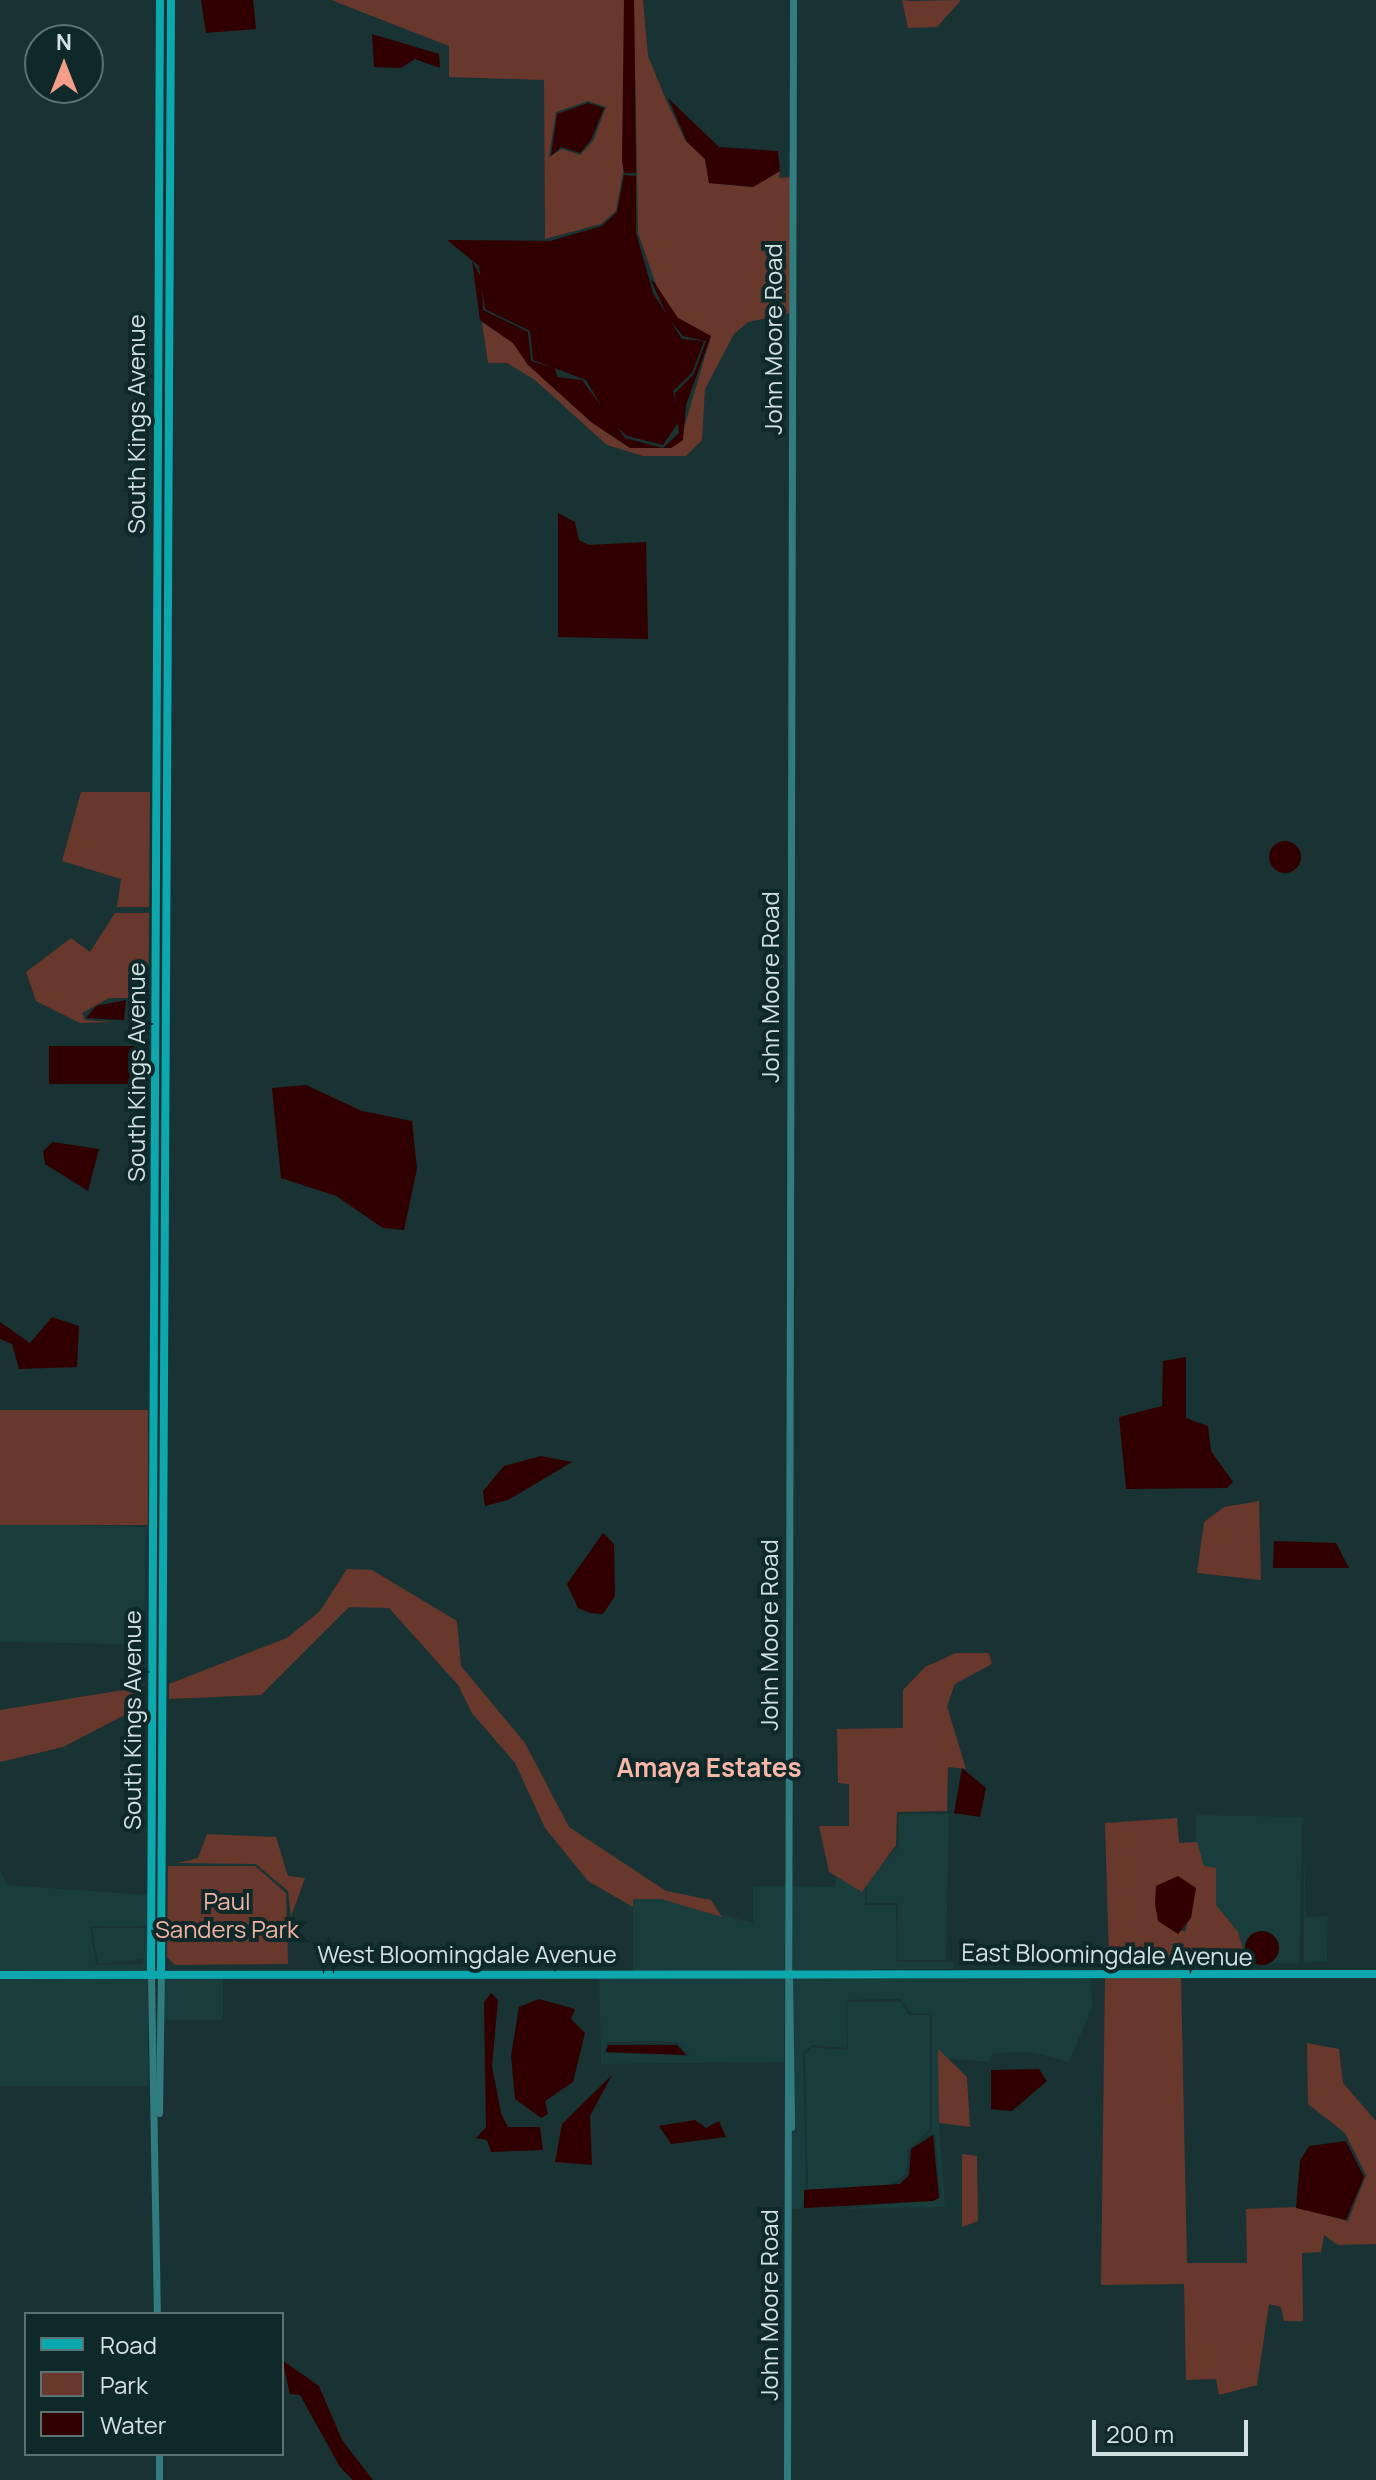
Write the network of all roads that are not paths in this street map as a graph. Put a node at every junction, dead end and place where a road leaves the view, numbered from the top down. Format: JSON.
{"nodes":[{"id":1,"x":160,"y":0,"type":"edge"},
{"id":2,"x":171,"y":0,"type":"edge"},
{"id":3,"x":793,"y":0,"type":"edge"},
{"id":4,"x":162,"y":754,"type":"junction"},
{"id":5,"x":788,"y":1974,"type":"junction"},
{"id":6,"x":838,"y":1974,"type":"joint"},
{"id":7,"x":1376,"y":1974,"type":"edge"},
{"id":8,"x":0,"y":1975,"type":"edge"},
{"id":9,"x":156,"y":1975,"type":"junction"},
{"id":10,"x":157,"y":2312,"type":"edge"},
{"id":11,"x":159,"y":2456,"type":"edge"},
{"id":12,"x":159,"y":2480,"type":"edge"},
{"id":13,"x":787,"y":2480,"type":"edge"}],
"edges":[{"from":1,"to":4,"type":"main road","name":"South Kings Avenue"},
{"from":2,"to":4,"type":"main road","name":"South Kings Avenue"},
{"from":3,"to":5,"type":"street","name":"John Moore Road"},
{"from":4,"to":9,"type":"main road","name":"South Kings Avenue"},
{"from":5,"to":6,"type":"main road","name":"West Bloomingdale Avenue"},
{"from":5,"to":9,"type":"main road","name":"West Bloomingdale Avenue"},
{"from":5,"to":13,"type":"street","name":"John Moore Road"},
{"from":6,"to":7,"type":"main road","name":"East Bloomingdale Avenue"},
{"from":8,"to":9,"type":"main road","name":"West Bloomingdale Avenue"},
{"from":9,"to":10,"type":"street","name":"South Kings Avenue"},
{"from":11,"to":12,"type":"street"}]}
